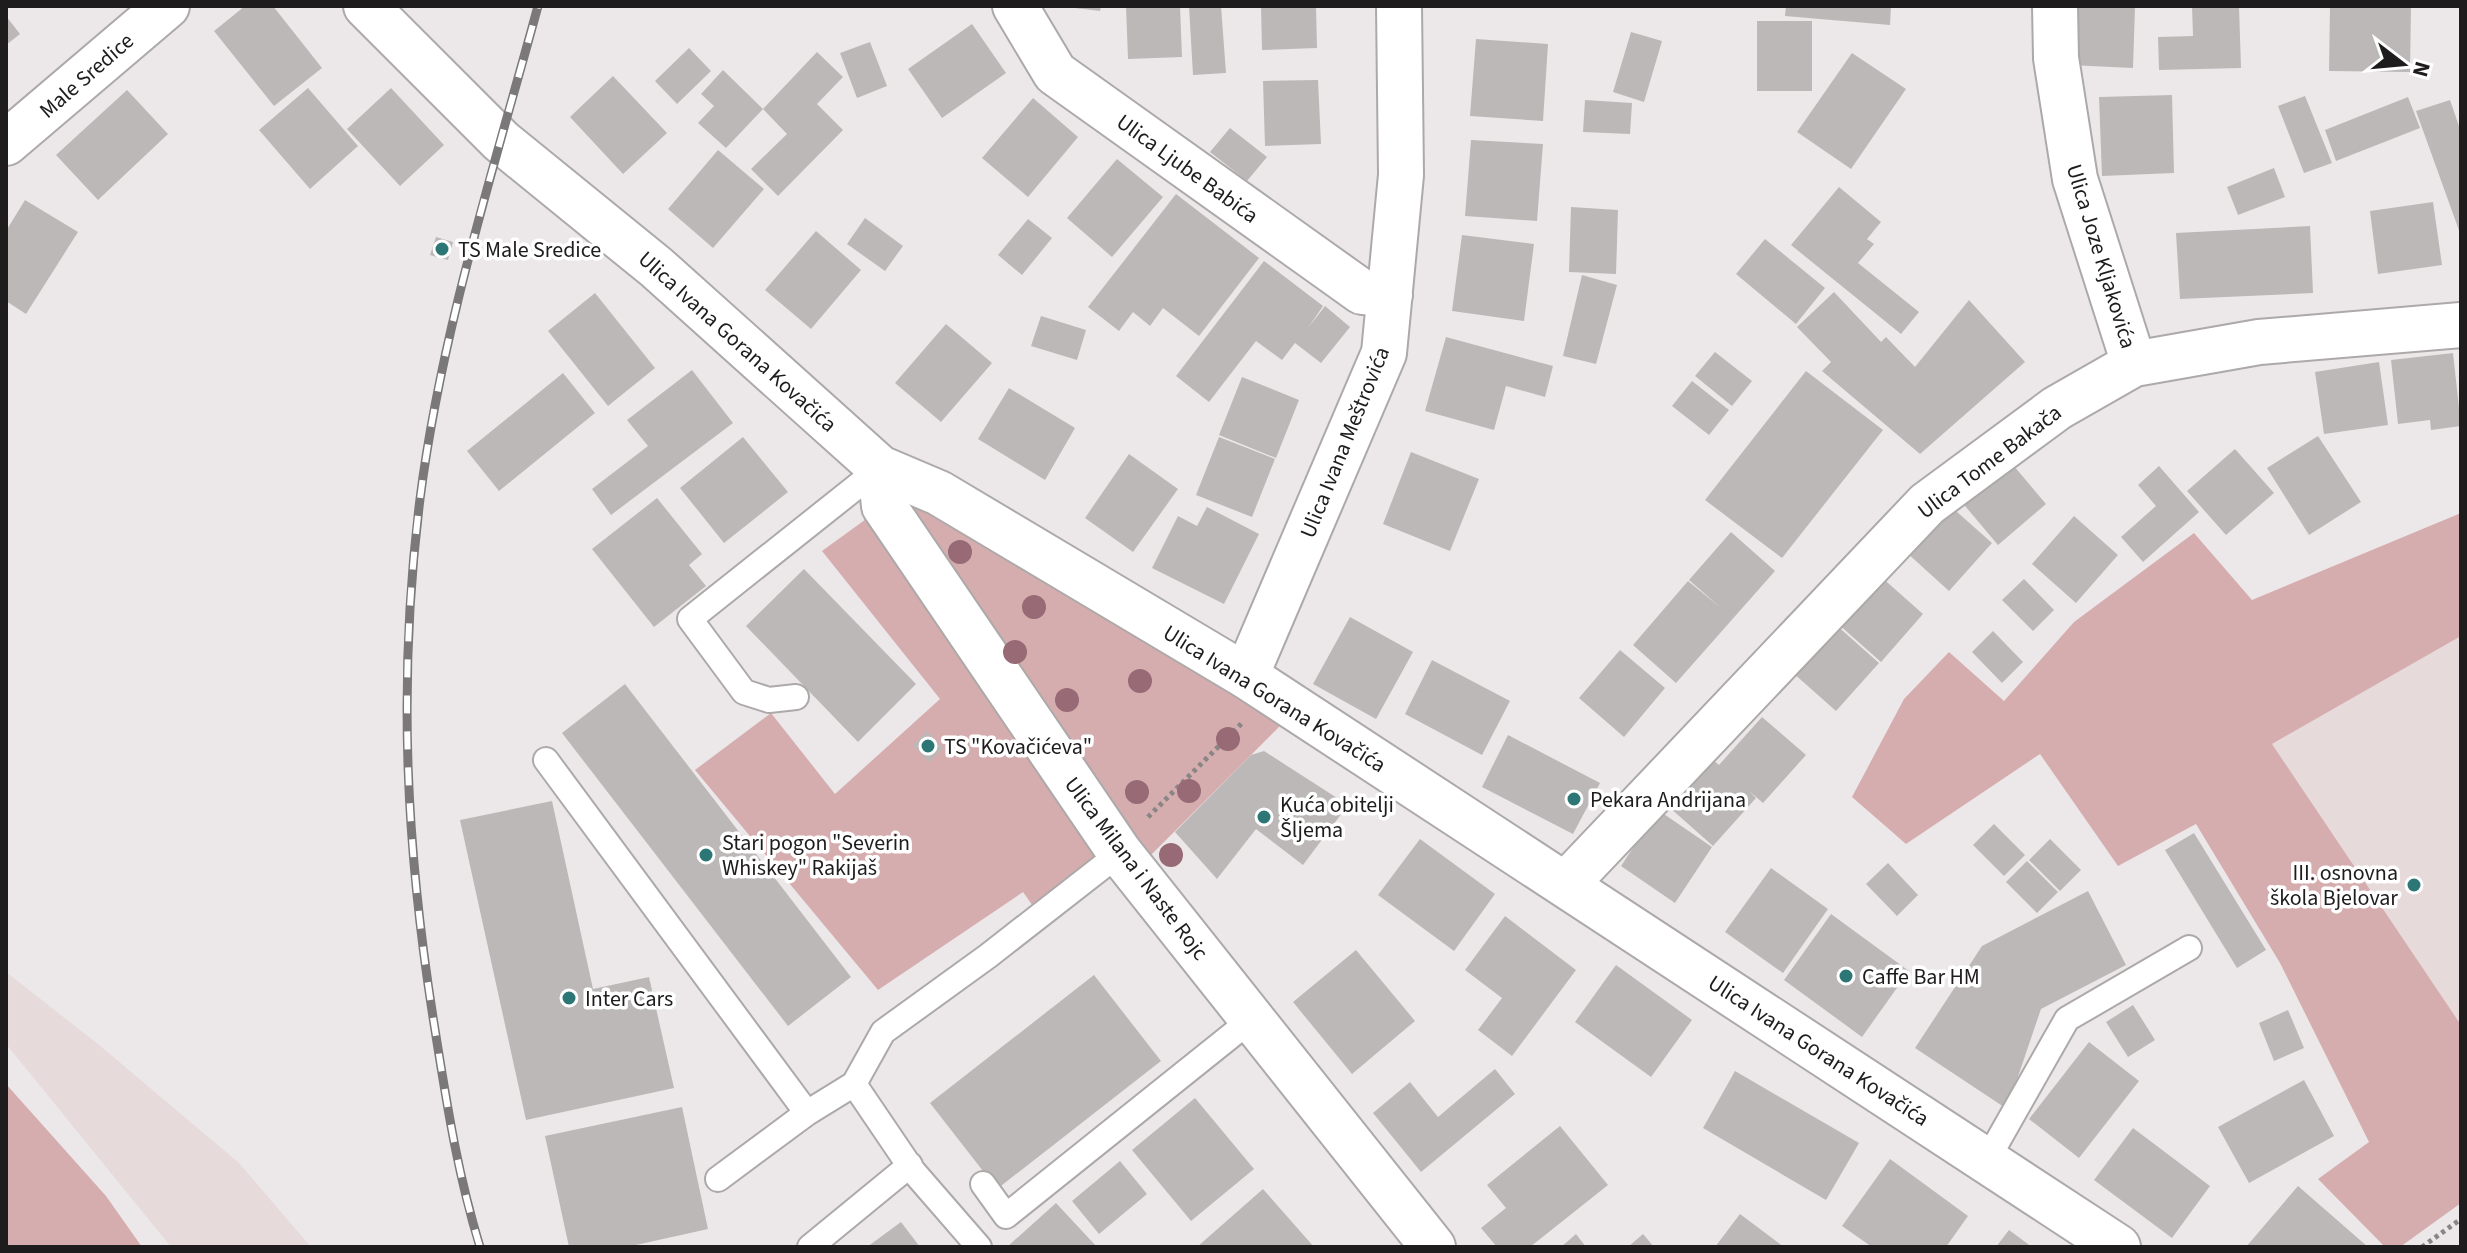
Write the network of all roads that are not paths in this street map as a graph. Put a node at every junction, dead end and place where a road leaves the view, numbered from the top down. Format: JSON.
{"nodes":[{"id":1,"x":167,"y":6,"type":"edge"},
{"id":2,"x":366,"y":6,"type":"edge"},
{"id":3,"x":1015,"y":6,"type":"edge"},
{"id":4,"x":1399,"y":6,"type":"edge"},
{"id":5,"x":2055,"y":6,"type":"edge"},
{"id":6,"x":6,"y":143,"type":"edge"},
{"id":7,"x":1390,"y":295,"type":"junction"},
{"id":8,"x":2461,"y":325,"type":"edge"},
{"id":9,"x":2134,"y":364,"type":"junction"},
{"id":10,"x":880,"y":468,"type":"junction"},
{"id":11,"x":1259,"y":685,"type":"junction"},
{"id":12,"x":796,"y":697,"type":"dead end"},
{"id":13,"x":546,"y":760,"type":"dead end"},
{"id":14,"x":1119,"y":851,"type":"junction"},
{"id":15,"x":1566,"y":884,"type":"junction"},
{"id":16,"x":2189,"y":948,"type":"dead end"},
{"id":17,"x":1252,"y":1019,"type":"junction"},
{"id":18,"x":854,"y":1084,"type":"junction"},
{"id":19,"x":807,"y":1113,"type":"junction"},
{"id":20,"x":1987,"y":1160,"type":"junction"},
{"id":21,"x":910,"y":1165,"type":"junction"},
{"id":22,"x":718,"y":1179,"type":"dead end"},
{"id":23,"x":983,"y":1184,"type":"dead end"},
{"id":24,"x":810,"y":1247,"type":"edge"},
{"id":25,"x":979,"y":1247,"type":"edge"},
{"id":26,"x":1433,"y":1247,"type":"edge"},
{"id":27,"x":2118,"y":1247,"type":"edge"}],
"edges":[{"from":1,"to":6,"type":"street","name":"Male Sredice"},
{"from":2,"to":10,"type":"street","name":"Ulica Ivana Gorana Kovačića"},
{"from":3,"to":7,"type":"street","name":"Ulica Ljube Babića"},
{"from":4,"to":7,"type":"street","name":"Ulica Ivana Meštrovića"},
{"from":5,"to":9,"type":"street","name":"Ulica Joze Kljakovića"},
{"from":7,"to":11,"type":"street","name":"Ulica Ivana Meštrovića"},
{"from":8,"to":9,"type":"street","name":"Ulica Tome Bakača"},
{"from":9,"to":15,"type":"street","name":"Ulica Tome Bakača"},
{"from":10,"to":11,"type":"street","name":"Ulica Ivana Gorana Kovačića"},
{"from":10,"to":12,"type":"lane"},
{"from":10,"to":14,"type":"street","name":"Ulica Milana i Naste Rojc"},
{"from":11,"to":15,"type":"street","name":"Ulica Ivana Gorana Kovačića"},
{"from":13,"to":19,"type":"lane"},
{"from":14,"to":17,"type":"street","name":"Ulica Milana i Naste Rojc"},
{"from":14,"to":18,"type":"lane"},
{"from":15,"to":20,"type":"street","name":"Ulica Ivana Gorana Kovačića"},
{"from":16,"to":20,"type":"lane"},
{"from":17,"to":23,"type":"lane"},
{"from":17,"to":26,"type":"street","name":"Ulica Milana i Naste Rojc"},
{"from":18,"to":19,"type":"lane"},
{"from":18,"to":21,"type":"lane"},
{"from":19,"to":22,"type":"lane"},
{"from":20,"to":27,"type":"street","name":"Ulica Ivana Gorana Kovačića"},
{"from":21,"to":24,"type":"lane"},
{"from":21,"to":25,"type":"lane"}]}
